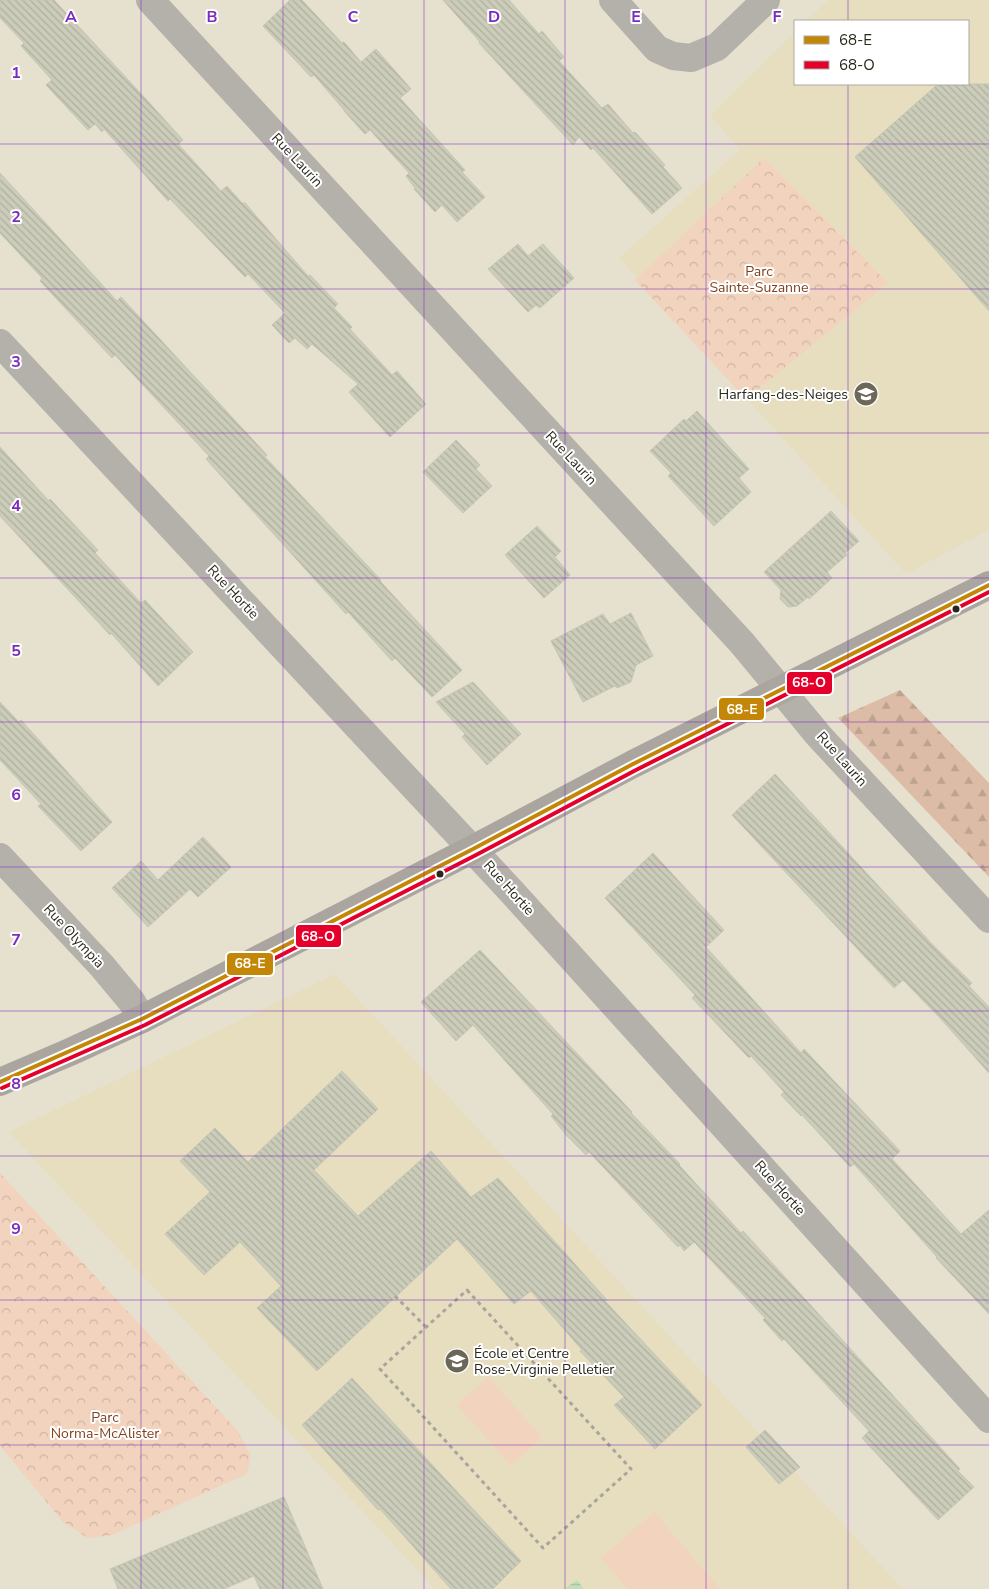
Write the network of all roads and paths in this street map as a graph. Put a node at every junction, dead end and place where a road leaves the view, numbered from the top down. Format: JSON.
{"nodes":[{"id":1,"x":150,"y":0,"type":"edge"},
{"id":2,"x":613,"y":0,"type":"edge"},
{"id":3,"x":766,"y":0,"type":"edge"},
{"id":4,"x":0,"y":343,"type":"edge"},
{"id":5,"x":989,"y":585,"type":"edge"},
{"id":6,"x":782,"y":690,"type":"junction"},
{"id":7,"x":472,"y":849,"type":"junction"},
{"id":8,"x":0,"y":857,"type":"edge"},
{"id":9,"x":989,"y":919,"type":"edge"},
{"id":10,"x":142,"y":1019,"type":"junction"},
{"id":11,"x":0,"y":1082,"type":"edge"},
{"id":12,"x":396,"y":1296,"type":"dead end"},
{"id":13,"x":426,"y":1327,"type":"junction"},
{"id":14,"x":989,"y":1419,"type":"edge"}],
"edges":[{"from":1,"to":6,"type":"street","name":"Rue Laurin"},
{"from":2,"to":3,"type":"street"},
{"from":4,"to":7,"type":"street","name":"Rue Hortie"},
{"from":5,"to":6,"type":"main road"},
{"from":6,"to":7,"type":"main road"},
{"from":6,"to":9,"type":"street","name":"Rue Laurin"},
{"from":7,"to":10,"type":"main road"},
{"from":7,"to":14,"type":"street","name":"Rue Hortie"},
{"from":8,"to":10,"type":"street","name":"Rue Olympia"},
{"from":10,"to":11,"type":"main road"},
{"from":12,"to":13,"type":"path"},
{"from":13,"to":13,"type":"path"}]}
